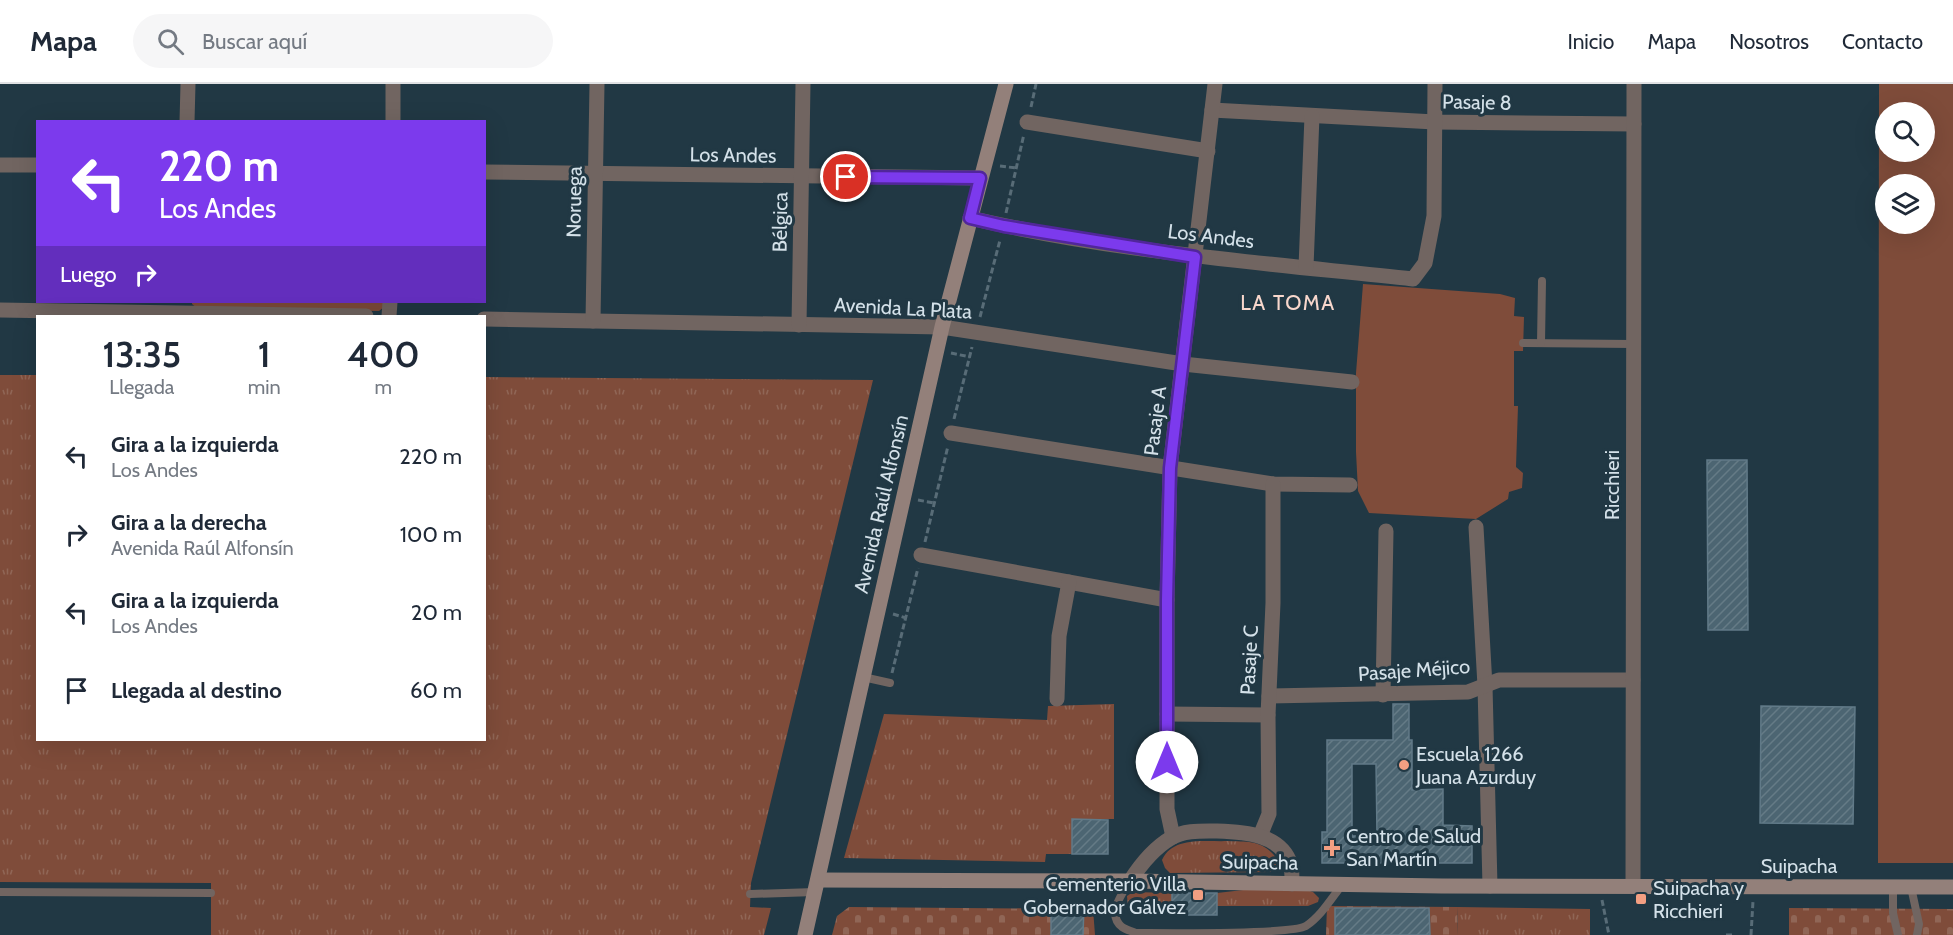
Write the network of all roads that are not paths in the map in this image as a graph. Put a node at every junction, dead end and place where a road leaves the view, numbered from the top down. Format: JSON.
{"nodes":[{"id":1,"x":188,"y":84,"type":"edge"},
{"id":2,"x":393,"y":84,"type":"edge"},
{"id":3,"x":597,"y":84,"type":"edge"},
{"id":4,"x":803,"y":84,"type":"edge"},
{"id":5,"x":1006,"y":84,"type":"edge"},
{"id":6,"x":1215,"y":84,"type":"edge"},
{"id":7,"x":1435,"y":84,"type":"edge"},
{"id":8,"x":1634,"y":84,"type":"edge"},
{"id":9,"x":1212,"y":110,"type":"junction"},
{"id":10,"x":1312,"y":116,"type":"junction"},
{"id":11,"x":187,"y":120,"type":"edge"},
{"id":12,"x":393,"y":120,"type":"edge"},
{"id":13,"x":1027,"y":122,"type":"road end"},
{"id":14,"x":1435,"y":122,"type":"junction"},
{"id":15,"x":1634,"y":124,"type":"junction"},
{"id":16,"x":1208,"y":151,"type":"junction"},
{"id":17,"x":0,"y":165,"type":"edge"},
{"id":18,"x":36,"y":165,"type":"edge"},
{"id":19,"x":486,"y":172,"type":"edge"},
{"id":20,"x":596,"y":173,"type":"junction"},
{"id":21,"x":802,"y":177,"type":"junction"},
{"id":22,"x":980,"y":178,"type":"junction"},
{"id":23,"x":970,"y":218,"type":"junction"},
{"id":24,"x":1195,"y":257,"type":"junction"},
{"id":25,"x":1306,"y":267,"type":"junction"},
{"id":26,"x":1542,"y":281,"type":"dead end"},
{"id":27,"x":186,"y":307,"type":"edge"},
{"id":28,"x":0,"y":310,"type":"edge"},
{"id":29,"x":346,"y":315,"type":"edge"},
{"id":30,"x":486,"y":319,"type":"edge"},
{"id":31,"x":593,"y":321,"type":"junction"},
{"id":32,"x":799,"y":325,"type":"junction"},
{"id":33,"x":942,"y":327,"type":"junction"},
{"id":34,"x":1524,"y":343,"type":"dead end"},
{"id":35,"x":1540,"y":343,"type":"junction"},
{"id":36,"x":1634,"y":344,"type":"junction"},
{"id":37,"x":1183,"y":364,"type":"junction"},
{"id":38,"x":1352,"y":382,"type":"dead end"},
{"id":39,"x":951,"y":433,"type":"road end"},
{"id":40,"x":1170,"y":468,"type":"junction"},
{"id":41,"x":1273,"y":484,"type":"junction"},
{"id":42,"x":1350,"y":485,"type":"dead end"},
{"id":43,"x":1476,"y":527,"type":"dead end"},
{"id":44,"x":1386,"y":531,"type":"dead end"},
{"id":45,"x":921,"y":555,"type":"road end"},
{"id":46,"x":1069,"y":582,"type":"junction"},
{"id":47,"x":1167,"y":600,"type":"junction"},
{"id":48,"x":863,"y":677,"type":"junction"},
{"id":49,"x":1633,"y":680,"type":"junction"},
{"id":50,"x":890,"y":683,"type":"road end"},
{"id":51,"x":1485,"y":686,"type":"junction"},
{"id":52,"x":1383,"y":695,"type":"junction"},
{"id":53,"x":1269,"y":696,"type":"junction"},
{"id":54,"x":1057,"y":699,"type":"dead end"},
{"id":55,"x":1167,"y":714,"type":"junction"},
{"id":56,"x":1268,"y":715,"type":"junction"},
{"id":57,"x":1260,"y":836,"type":"junction"},
{"id":58,"x":1173,"y":837,"type":"junction"},
{"id":59,"x":1130,"y":881,"type":"junction"},
{"id":60,"x":1292,"y":884,"type":"junction"},
{"id":61,"x":1342,"y":885,"type":"junction"},
{"id":62,"x":816,"y":886,"type":"junction"},
{"id":63,"x":1490,"y":886,"type":"junction"},
{"id":64,"x":1633,"y":886,"type":"junction"},
{"id":65,"x":1911,"y":886,"type":"junction"},
{"id":66,"x":1893,"y":887,"type":"junction"},
{"id":67,"x":1953,"y":887,"type":"edge"},
{"id":68,"x":0,"y":892,"type":"edge"},
{"id":69,"x":211,"y":893,"type":"dead end"},
{"id":70,"x":750,"y":894,"type":"dead end"},
{"id":71,"x":804,"y":935,"type":"edge"},
{"id":72,"x":1898,"y":935,"type":"edge"},
{"id":73,"x":1917,"y":935,"type":"edge"}],
"edges":[{"from":1,"to":11,"type":"street"},
{"from":2,"to":12,"type":"street"},
{"from":3,"to":20,"type":"street","name":"Noruega"},
{"from":4,"to":21,"type":"street","name":"Bélgica"},
{"from":5,"to":22,"type":"street","name":"Avenida Raúl Alfonsín"},
{"from":6,"to":9,"type":"street","name":"Pasaje A"},
{"from":7,"to":14,"type":"street"},
{"from":8,"to":15,"type":"street","name":"Ricchieri"},
{"from":9,"to":10,"type":"street","name":"Pasaje 8"},
{"from":9,"to":16,"type":"street","name":"Pasaje A"},
{"from":10,"to":14,"type":"street","name":"Pasaje 8"},
{"from":10,"to":25,"type":"street"},
{"from":13,"to":16,"type":"street"},
{"from":14,"to":15,"type":"street","name":"Pasaje 8"},
{"from":14,"to":25,"type":"street","name":"Los Andes"},
{"from":15,"to":36,"type":"street","name":"Ricchieri"},
{"from":16,"to":24,"type":"street","name":"Pasaje A"},
{"from":17,"to":18,"type":"street"},
{"from":19,"to":20,"type":"street","name":"Los Andes"},
{"from":20,"to":21,"type":"street","name":"Los Andes"},
{"from":20,"to":31,"type":"street","name":"Noruega"},
{"from":21,"to":22,"type":"street","name":"Los Andes"},
{"from":21,"to":32,"type":"street","name":"Bélgica"},
{"from":22,"to":23,"type":"street","name":"Avenida Raúl Alfonsín"},
{"from":23,"to":24,"type":"street","name":"Los Andes"},
{"from":23,"to":33,"type":"street","name":"Avenida Raúl Alfonsín"},
{"from":24,"to":25,"type":"street","name":"Los Andes"},
{"from":24,"to":37,"type":"street","name":"Pasaje A"},
{"from":26,"to":35,"type":"lane"},
{"from":27,"to":28,"type":"street"},
{"from":27,"to":29,"type":"street"},
{"from":30,"to":31,"type":"street","name":"Avenida La Plata"},
{"from":31,"to":32,"type":"street","name":"Avenida La Plata"},
{"from":32,"to":33,"type":"street","name":"Avenida La Plata"},
{"from":33,"to":37,"type":"street","name":"Avenida La Plata"},
{"from":33,"to":48,"type":"street","name":"Avenida Raúl Alfonsín"},
{"from":34,"to":35,"type":"lane"},
{"from":35,"to":36,"type":"lane"},
{"from":36,"to":49,"type":"street","name":"Ricchieri"},
{"from":37,"to":38,"type":"street","name":"Avenida La Plata"},
{"from":37,"to":40,"type":"street","name":"Pasaje A"},
{"from":39,"to":40,"type":"street"},
{"from":40,"to":41,"type":"street"},
{"from":40,"to":47,"type":"street","name":"Pasaje A"},
{"from":41,"to":42,"type":"street"},
{"from":41,"to":53,"type":"street","name":"Pasaje C"},
{"from":43,"to":51,"type":"street"},
{"from":44,"to":52,"type":"street"},
{"from":45,"to":46,"type":"street"},
{"from":46,"to":47,"type":"street"},
{"from":46,"to":54,"type":"street"},
{"from":47,"to":55,"type":"street","name":"Pasaje A"},
{"from":48,"to":50,"type":"lane"},
{"from":48,"to":62,"type":"street","name":"Avenida Raúl Alfonsín"},
{"from":49,"to":51,"type":"street","name":"Pasaje Méjico"},
{"from":49,"to":64,"type":"street","name":"Ricchieri"},
{"from":51,"to":52,"type":"street","name":"Pasaje Méjico"},
{"from":51,"to":63,"type":"street"},
{"from":52,"to":53,"type":"street","name":"Pasaje Méjico"},
{"from":53,"to":56,"type":"street","name":"Pasaje C"},
{"from":55,"to":56,"type":"street"},
{"from":55,"to":58,"type":"street","name":"Pasaje A"},
{"from":56,"to":57,"type":"street","name":"Pasaje C"},
{"from":57,"to":58,"type":"street"},
{"from":57,"to":60,"type":"street"},
{"from":58,"to":59,"type":"street"},
{"from":59,"to":60,"type":"street","name":"Suipacha"},
{"from":59,"to":61,"type":"lane"},
{"from":59,"to":62,"type":"street","name":"Suipacha"},
{"from":60,"to":61,"type":"street","name":"Suipacha"},
{"from":61,"to":63,"type":"street","name":"Suipacha"},
{"from":62,"to":70,"type":"lane"},
{"from":62,"to":71,"type":"street","name":"Avenida Raúl Alfonsín"},
{"from":63,"to":64,"type":"street","name":"Suipacha"},
{"from":64,"to":66,"type":"street","name":"Suipacha"},
{"from":65,"to":66,"type":"street","name":"Suipacha"},
{"from":65,"to":67,"type":"street","name":"Suipacha"},
{"from":65,"to":73,"type":"lane"},
{"from":66,"to":72,"type":"lane"},
{"from":68,"to":69,"type":"lane"}]}
